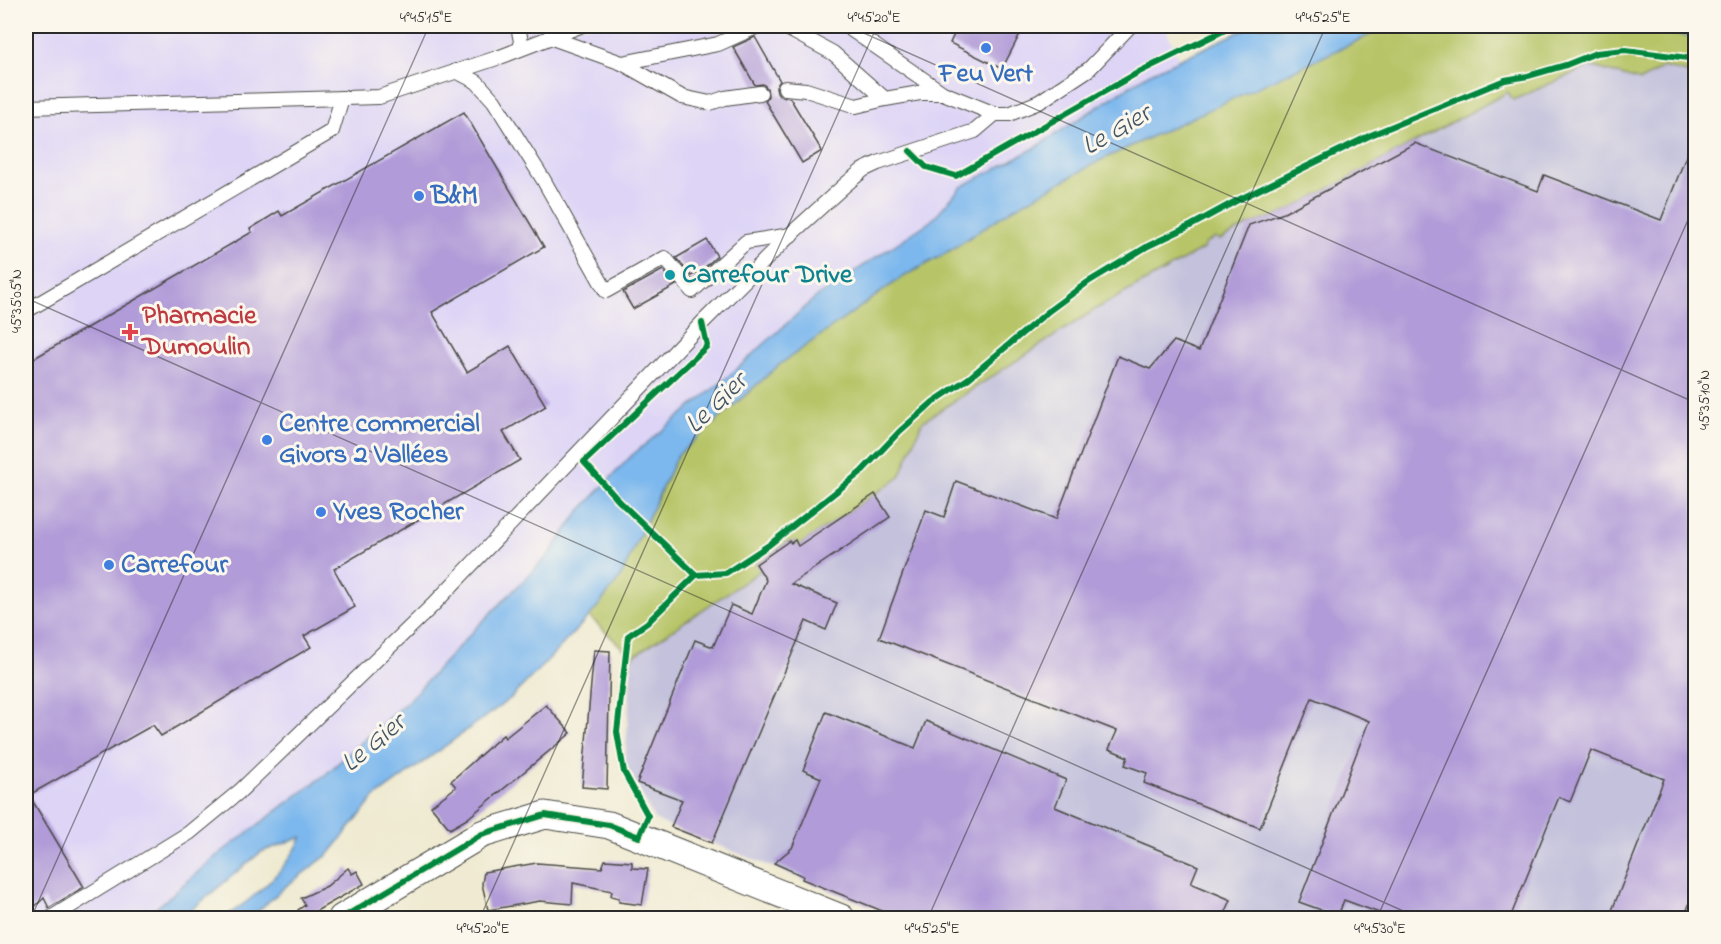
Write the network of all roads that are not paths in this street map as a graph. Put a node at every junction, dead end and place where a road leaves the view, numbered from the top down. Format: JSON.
{"nodes":[{"id":1,"x":518,"y":26,"type":"edge"},
{"id":2,"x":579,"y":26,"type":"edge"},
{"id":3,"x":758,"y":26,"type":"edge"},
{"id":4,"x":783,"y":26,"type":"edge"},
{"id":5,"x":846,"y":26,"type":"edge"},
{"id":6,"x":1130,"y":26,"type":"edge"},
{"id":7,"x":551,"y":33,"type":"edge"},
{"id":8,"x":522,"y":47,"type":"junction"},
{"id":9,"x":622,"y":63,"type":"junction"},
{"id":10,"x":456,"y":71,"type":"junction"},
{"id":11,"x":784,"y":88,"type":"dead end"},
{"id":12,"x":760,"y":93,"type":"dead end"},
{"id":13,"x":943,"y":93,"type":"junction"},
{"id":14,"x":342,"y":98,"type":"junction"},
{"id":15,"x":885,"y":99,"type":"junction"},
{"id":16,"x":26,"y":107,"type":"edge"},
{"id":17,"x":995,"y":114,"type":"junction"},
{"id":18,"x":791,"y":234,"type":"junction"},
{"id":19,"x":26,"y":311,"type":"edge"},
{"id":20,"x":51,"y":918,"type":"edge"},
{"id":21,"x":342,"y":918,"type":"edge"},
{"id":22,"x":841,"y":918,"type":"edge"}],
"edges":[{"from":1,"to":8,"type":"lane"},
{"from":2,"to":7,"type":"lane"},
{"from":3,"to":9,"type":"lane"},
{"from":4,"to":15,"type":"lane"},
{"from":5,"to":13,"type":"lane"},
{"from":6,"to":17,"type":"lane"},
{"from":7,"to":8,"type":"lane"},
{"from":7,"to":9,"type":"lane"},
{"from":8,"to":10,"type":"lane"},
{"from":9,"to":12,"type":"lane"},
{"from":10,"to":14,"type":"lane"},
{"from":10,"to":18,"type":"lane"},
{"from":11,"to":15,"type":"lane"},
{"from":13,"to":15,"type":"lane"},
{"from":13,"to":17,"type":"lane"},
{"from":14,"to":16,"type":"lane"},
{"from":14,"to":19,"type":"lane"},
{"from":17,"to":18,"type":"lane"},
{"from":18,"to":20,"type":"lane"},
{"from":21,"to":22,"type":"street"}]}
